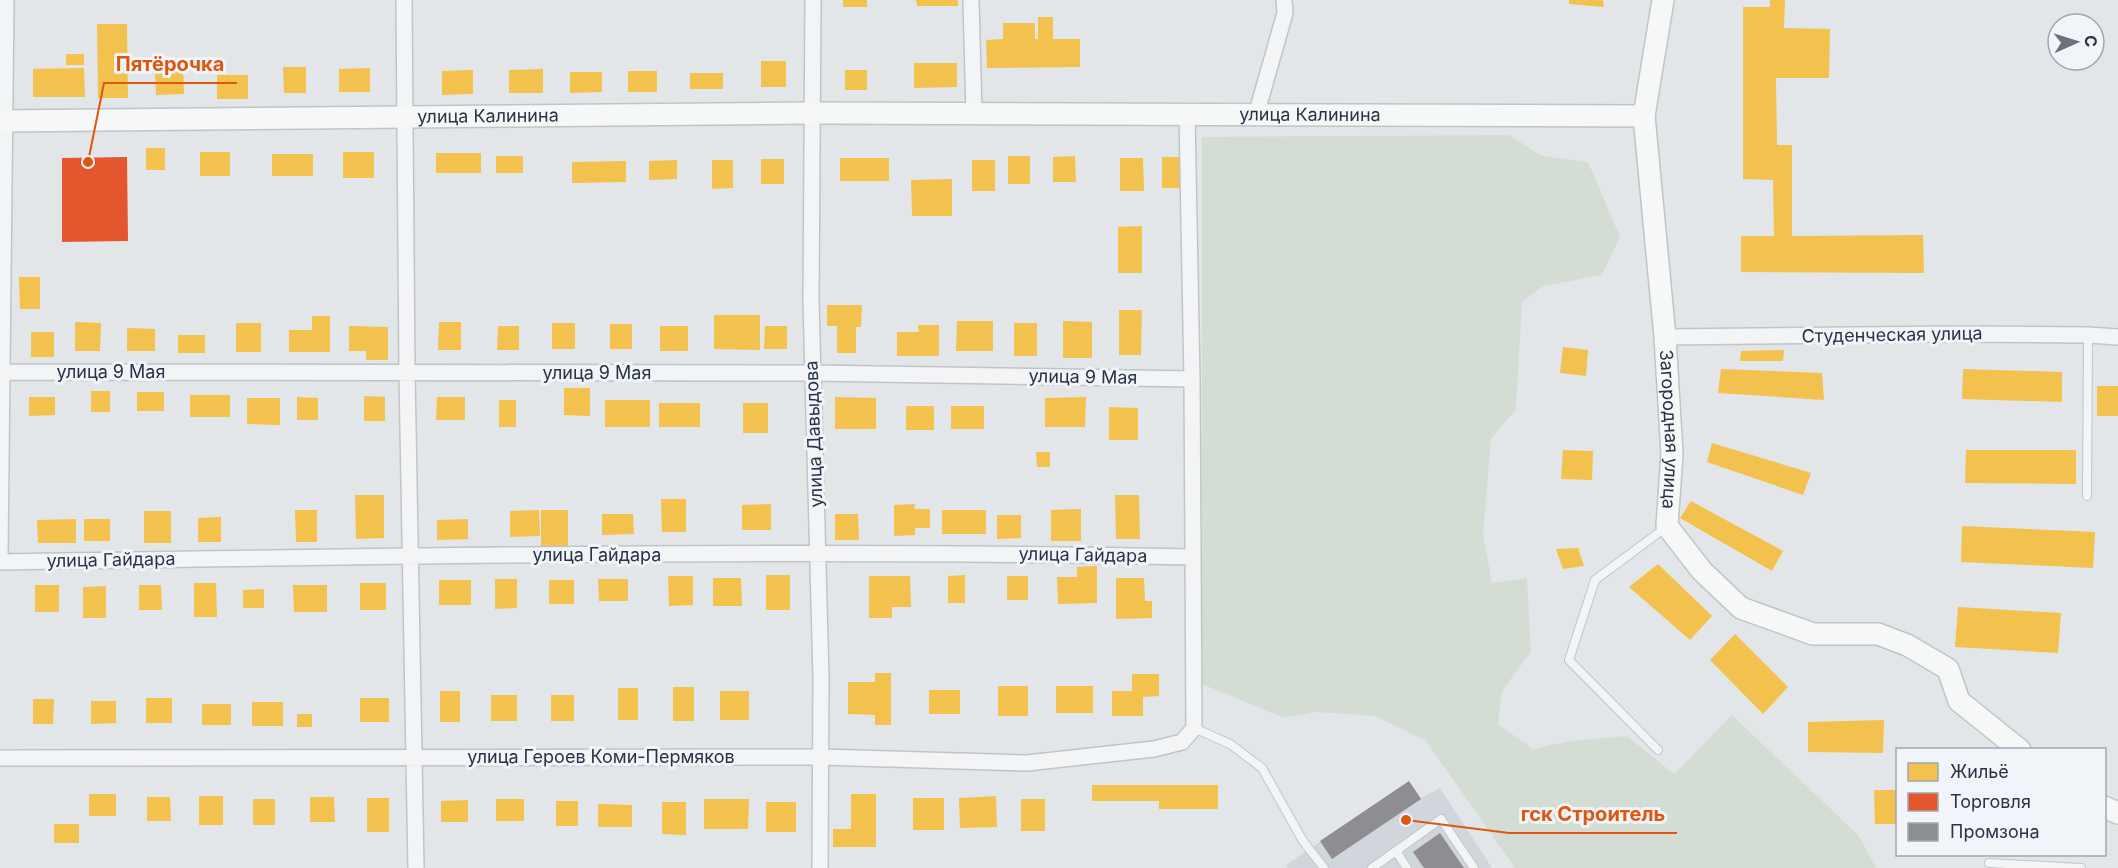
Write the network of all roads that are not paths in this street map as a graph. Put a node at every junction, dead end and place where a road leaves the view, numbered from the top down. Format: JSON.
{"nodes":[{"id":1,"x":6,"y":0,"type":"edge"},
{"id":2,"x":404,"y":0,"type":"edge"},
{"id":3,"x":813,"y":0,"type":"edge"},
{"id":4,"x":971,"y":0,"type":"edge"},
{"id":5,"x":1284,"y":0,"type":"edge"},
{"id":6,"x":1663,"y":0,"type":"edge"},
{"id":7,"x":812,"y":113,"type":"junction"},
{"id":8,"x":974,"y":114,"type":"junction"},
{"id":9,"x":1187,"y":115,"type":"junction"},
{"id":10,"x":1256,"y":115,"type":"junction"},
{"id":11,"x":1644,"y":116,"type":"junction"},
{"id":12,"x":404,"y":117,"type":"junction"},
{"id":13,"x":3,"y":121,"type":"edge"},
{"id":14,"x":2088,"y":335,"type":"junction"},
{"id":15,"x":1665,"y":337,"type":"junction"},
{"id":16,"x":2118,"y":337,"type":"edge"},
{"id":17,"x":2,"y":372,"type":"junction"},
{"id":18,"x":407,"y":373,"type":"junction"},
{"id":19,"x":813,"y":373,"type":"junction"},
{"id":20,"x":1192,"y":379,"type":"junction"},
{"id":21,"x":2087,"y":496,"type":"dead end"},
{"id":22,"x":1667,"y":526,"type":"junction"},
{"id":23,"x":818,"y":554,"type":"junction"},
{"id":24,"x":0,"y":555,"type":"edge"},
{"id":25,"x":410,"y":556,"type":"junction"},
{"id":26,"x":1193,"y":557,"type":"junction"},
{"id":27,"x":0,"y":562,"type":"edge"},
{"id":28,"x":1194,"y":728,"type":"junction"},
{"id":29,"x":2018,"y":748,"type":"edge"},
{"id":30,"x":1658,"y":750,"type":"dead end"},
{"id":31,"x":413,"y":757,"type":"junction"},
{"id":32,"x":821,"y":757,"type":"junction"},
{"id":33,"x":0,"y":758,"type":"edge"},
{"id":34,"x":1396,"y":851,"type":"junction"},
{"id":35,"x":1989,"y":863,"type":"dead end"},
{"id":36,"x":416,"y":868,"type":"edge"},
{"id":37,"x":820,"y":868,"type":"edge"},
{"id":38,"x":1324,"y":868,"type":"edge"},
{"id":39,"x":1372,"y":868,"type":"edge"},
{"id":40,"x":1407,"y":868,"type":"edge"},
{"id":41,"x":1474,"y":868,"type":"edge"},
{"id":42,"x":2080,"y":868,"type":"edge"}],
"edges":[{"from":1,"to":13,"type":"street"},
{"from":2,"to":12,"type":"street"},
{"from":3,"to":7,"type":"street","name":"улица Давыдова"},
{"from":4,"to":8,"type":"street"},
{"from":5,"to":10,"type":"street"},
{"from":6,"to":11,"type":"street","name":"Загородная улица"},
{"from":7,"to":8,"type":"street","name":"улица Калинина"},
{"from":7,"to":12,"type":"street","name":"улица Калинина"},
{"from":7,"to":19,"type":"street","name":"улица Давыдова"},
{"from":8,"to":9,"type":"street","name":"улица Калинина"},
{"from":9,"to":10,"type":"street","name":"улица Калинина"},
{"from":9,"to":20,"type":"street"},
{"from":10,"to":11,"type":"street","name":"улица Калинина"},
{"from":11,"to":15,"type":"street","name":"Загородная улица"},
{"from":12,"to":13,"type":"street","name":"улица Калинина"},
{"from":12,"to":18,"type":"street"},
{"from":13,"to":17,"type":"street"},
{"from":14,"to":15,"type":"street","name":"Студенческая улица"},
{"from":14,"to":16,"type":"street","name":"Студенческая улица"},
{"from":14,"to":21,"type":"lane"},
{"from":15,"to":22,"type":"street","name":"Загородная улица"},
{"from":17,"to":18,"type":"street","name":"улица 9 Мая"},
{"from":17,"to":24,"type":"street"},
{"from":18,"to":19,"type":"street","name":"улица 9 Мая"},
{"from":18,"to":25,"type":"street"},
{"from":19,"to":20,"type":"street","name":"улица 9 Мая"},
{"from":19,"to":23,"type":"street","name":"улица Давыдова"},
{"from":20,"to":26,"type":"street"},
{"from":22,"to":29,"type":"street","name":"Загородная улица"},
{"from":22,"to":30,"type":"lane"},
{"from":23,"to":25,"type":"street","name":"улица Гайдара"},
{"from":23,"to":26,"type":"street","name":"улица Гайдара"},
{"from":23,"to":32,"type":"street","name":"улица Давыдова"},
{"from":25,"to":27,"type":"street","name":"улица Гайдара"},
{"from":25,"to":31,"type":"street"},
{"from":26,"to":28,"type":"street"},
{"from":28,"to":32,"type":"street","name":"улица Героев Коми-Пермяков"},
{"from":28,"to":38,"type":"lane"},
{"from":31,"to":32,"type":"street","name":"улица Героев Коми-Пермяков"},
{"from":31,"to":33,"type":"street","name":"улица Героев Коми-Пермяков"},
{"from":31,"to":36,"type":"street"},
{"from":32,"to":37,"type":"street","name":"улица Давыдова"},
{"from":34,"to":39,"type":"lane"},
{"from":34,"to":40,"type":"lane"},
{"from":34,"to":41,"type":"lane"},
{"from":35,"to":42,"type":"lane"}]}
